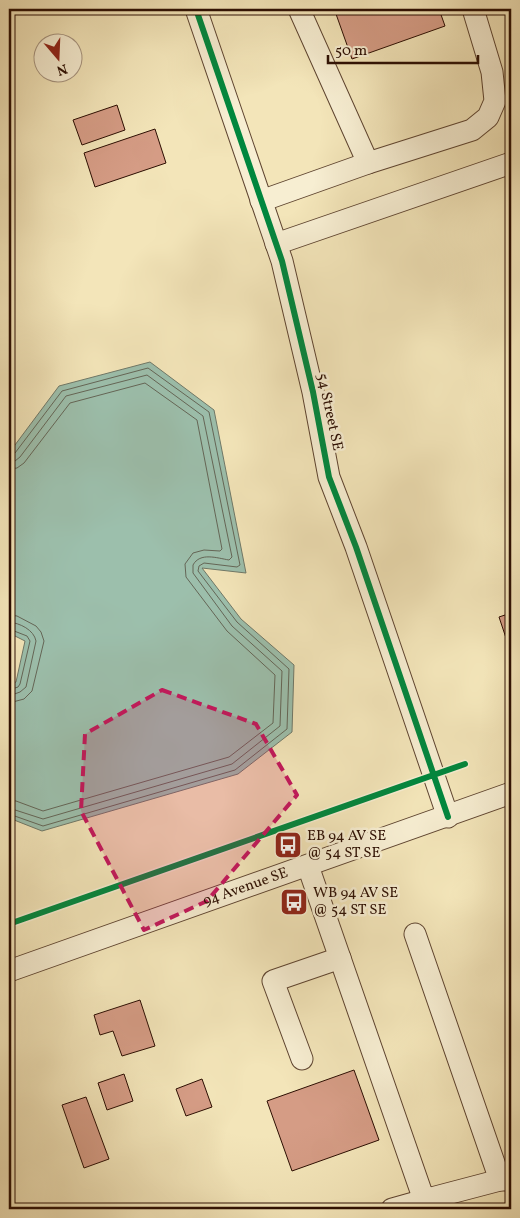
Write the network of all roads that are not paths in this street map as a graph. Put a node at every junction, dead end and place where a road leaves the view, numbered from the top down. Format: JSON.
{"nodes":[{"id":1,"x":196,"y":9,"type":"edge"},
{"id":2,"x":298,"y":9,"type":"edge"},
{"id":3,"x":473,"y":9,"type":"edge"},
{"id":4,"x":368,"y":163,"type":"junction"},
{"id":5,"x":511,"y":163,"type":"edge"},
{"id":6,"x":261,"y":201,"type":"junction"},
{"id":7,"x":276,"y":244,"type":"junction"},
{"id":8,"x":511,"y":793,"type":"edge"},
{"id":9,"x":448,"y":817,"type":"junction"},
{"id":10,"x":308,"y":866,"type":"junction"},
{"id":11,"x":415,"y":934,"type":"dead end"},
{"id":12,"x":340,"y":958,"type":"junction"},
{"id":13,"x":9,"y":971,"type":"edge"},
{"id":14,"x":302,"y":1059,"type":"dead end"},
{"id":15,"x":505,"y":1180,"type":"edge"},
{"id":16,"x":425,"y":1205,"type":"edge"},
{"id":17,"x":392,"y":1209,"type":"edge"}],
"edges":[{"from":1,"to":6,"type":"street","name":"54 Street SE"},
{"from":2,"to":4,"type":"street"},
{"from":3,"to":4,"type":"street"},
{"from":4,"to":6,"type":"street"},
{"from":5,"to":7,"type":"street"},
{"from":6,"to":7,"type":"street","name":"54 Street SE"},
{"from":7,"to":9,"type":"street","name":"54 Street SE"},
{"from":8,"to":9,"type":"street","name":"94 Avenue SE"},
{"from":9,"to":10,"type":"street","name":"94 Avenue SE"},
{"from":10,"to":12,"type":"street"},
{"from":10,"to":13,"type":"street","name":"94 Avenue SE"},
{"from":11,"to":15,"type":"street"},
{"from":12,"to":14,"type":"street"},
{"from":12,"to":16,"type":"street"},
{"from":15,"to":16,"type":"street"},
{"from":16,"to":17,"type":"street"}]}
